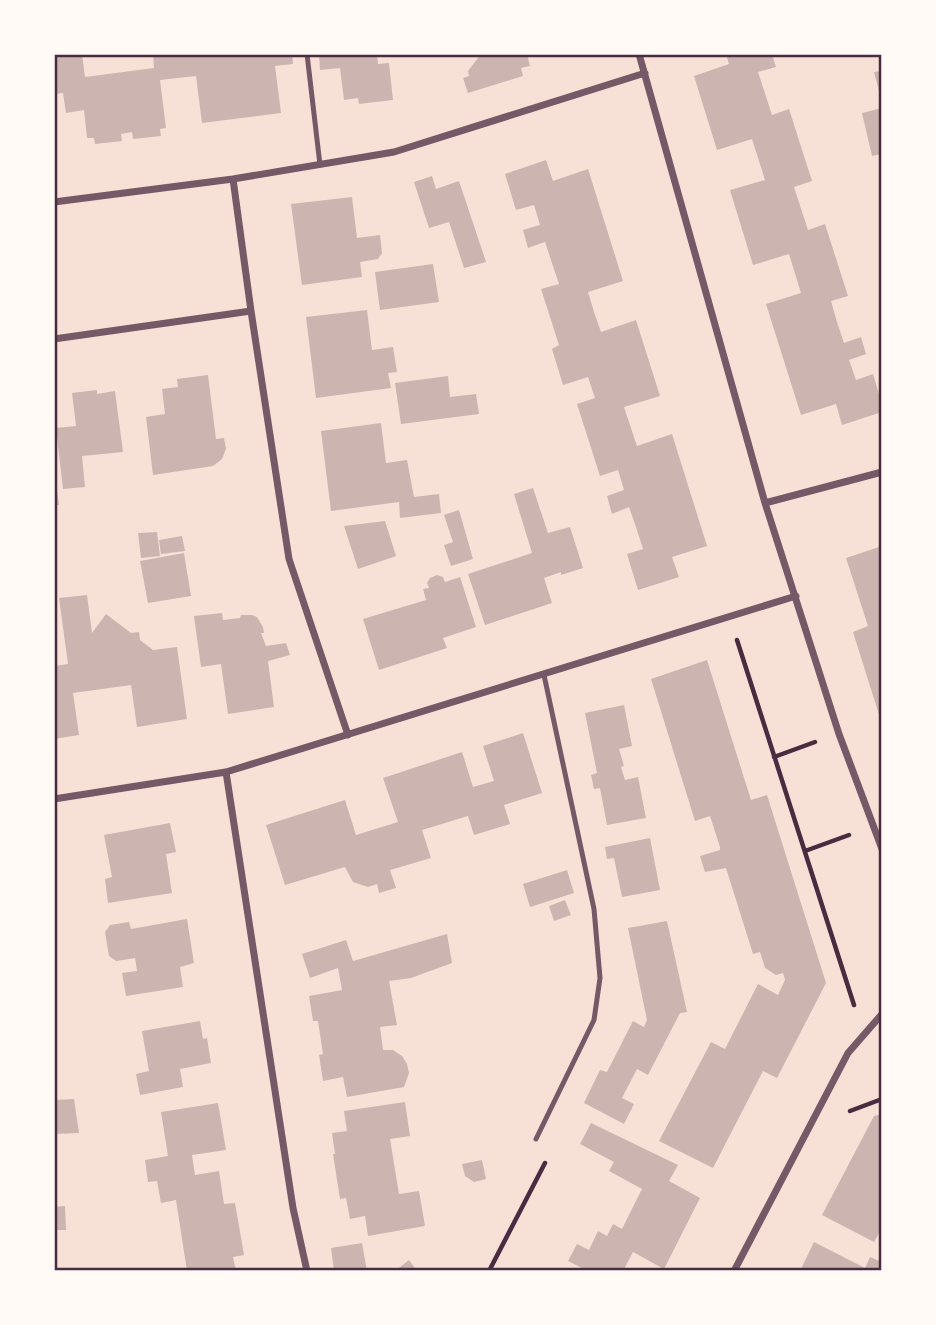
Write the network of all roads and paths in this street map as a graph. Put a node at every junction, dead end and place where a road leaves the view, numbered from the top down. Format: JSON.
{"nodes":[{"id":1,"x":307,"y":54,"type":"edge"},
{"id":2,"x":639,"y":54,"type":"edge"},
{"id":3,"x":645,"y":73,"type":"junction"},
{"id":4,"x":320,"y":165,"type":"junction"},
{"id":5,"x":233,"y":179,"type":"junction"},
{"id":6,"x":54,"y":202,"type":"edge"},
{"id":7,"x":251,"y":311,"type":"junction"},
{"id":8,"x":54,"y":339,"type":"edge"},
{"id":9,"x":882,"y":472,"type":"edge"},
{"id":10,"x":765,"y":503,"type":"junction"},
{"id":11,"x":796,"y":596,"type":"junction"},
{"id":12,"x":730,"y":617,"type":"junction"},
{"id":13,"x":544,"y":675,"type":"junction"},
{"id":14,"x":839,"y":734,"type":"junction"},
{"id":15,"x":348,"y":735,"type":"junction"},
{"id":16,"x":774,"y":757,"type":"junction"},
{"id":17,"x":226,"y":772,"type":"junction"},
{"id":18,"x":54,"y":799,"type":"edge"},
{"id":19,"x":873,"y":827,"type":"junction"},
{"id":20,"x":882,"y":849,"type":"edge"},
{"id":21,"x":804,"y":851,"type":"junction"},
{"id":22,"x":882,"y":1014,"type":"edge"},
{"id":23,"x":863,"y":1036,"type":"junction"},
{"id":24,"x":536,"y":1139,"type":"joint"},
{"id":25,"x":307,"y":1271,"type":"edge"},
{"id":26,"x":489,"y":1271,"type":"edge"},
{"id":27,"x":734,"y":1271,"type":"edge"}],
"edges":[{"from":1,"to":4,"type":"lane"},
{"from":2,"to":3,"type":"street"},
{"from":3,"to":4,"type":"street"},
{"from":3,"to":10,"type":"street"},
{"from":4,"to":5,"type":"street"},
{"from":5,"to":6,"type":"street"},
{"from":5,"to":7,"type":"street"},
{"from":7,"to":8,"type":"street"},
{"from":7,"to":15,"type":"street"},
{"from":9,"to":10,"type":"street"},
{"from":10,"to":11,"type":"street"},
{"from":11,"to":12,"type":"street"},
{"from":11,"to":14,"type":"street"},
{"from":12,"to":13,"type":"street"},
{"from":12,"to":16,"type":"path"},
{"from":13,"to":15,"type":"street"},
{"from":13,"to":24,"type":"lane"},
{"from":14,"to":16,"type":"path"},
{"from":14,"to":19,"type":"street"},
{"from":15,"to":17,"type":"street"},
{"from":16,"to":21,"type":"path"},
{"from":17,"to":18,"type":"street"},
{"from":17,"to":25,"type":"street"},
{"from":19,"to":20,"type":"street"},
{"from":19,"to":21,"type":"path"},
{"from":21,"to":23,"type":"path"},
{"from":22,"to":23,"type":"street"},
{"from":23,"to":27,"type":"street"},
{"from":24,"to":26,"type":"path"}]}
